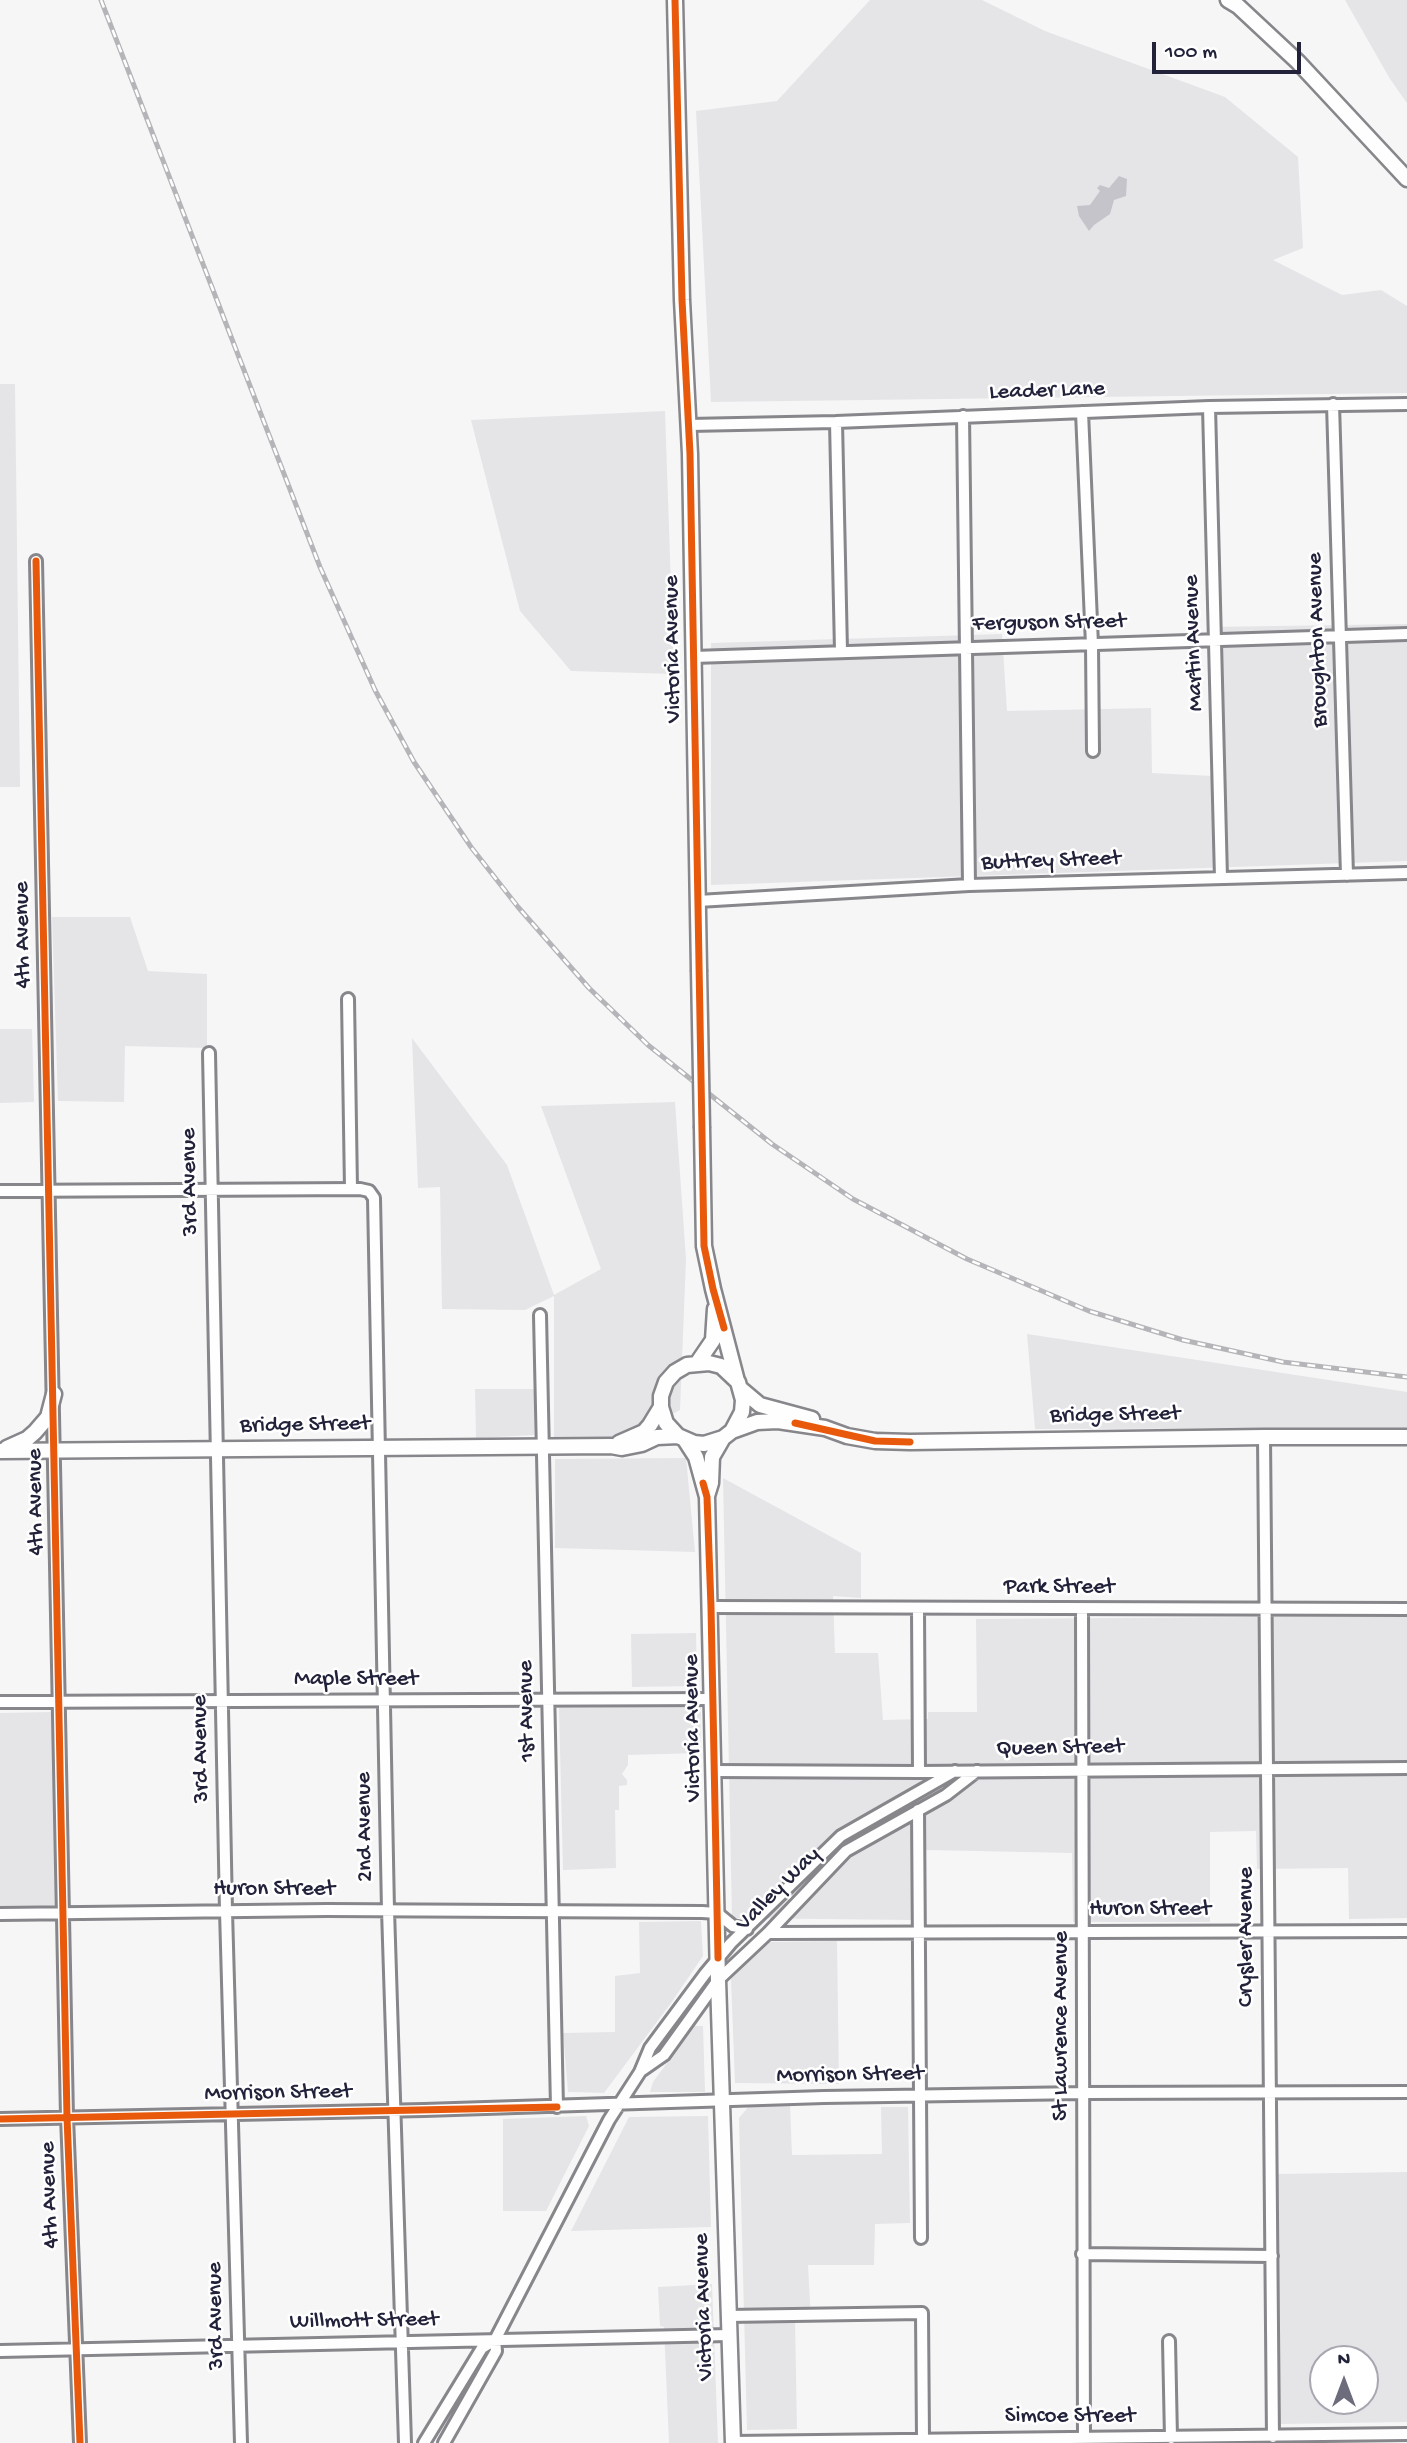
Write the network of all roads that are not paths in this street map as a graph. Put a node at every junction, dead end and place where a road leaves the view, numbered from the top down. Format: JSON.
{"nodes":[{"id":1,"x":675,"y":0,"type":"edge"},
{"id":2,"x":1228,"y":0,"type":"edge"},
{"id":3,"x":1407,"y":179,"type":"edge"},
{"id":4,"x":1333,"y":404,"type":"junction"},
{"id":5,"x":1407,"y":404,"type":"edge"},
{"id":6,"x":1209,"y":407,"type":"junction"},
{"id":7,"x":1082,"y":412,"type":"junction"},
{"id":8,"x":963,"y":416,"type":"junction"},
{"id":9,"x":836,"y":422,"type":"junction"},
{"id":10,"x":689,"y":425,"type":"junction"},
{"id":11,"x":36,"y":561,"type":"dead end"},
{"id":12,"x":1407,"y":634,"type":"edge"},
{"id":13,"x":1340,"y":636,"type":"junction"},
{"id":14,"x":1216,"y":641,"type":"junction"},
{"id":15,"x":1092,"y":645,"type":"junction"},
{"id":16,"x":967,"y":647,"type":"junction"},
{"id":17,"x":841,"y":651,"type":"junction"},
{"id":18,"x":693,"y":657,"type":"junction"},
{"id":19,"x":1093,"y":751,"type":"dead end"},
{"id":20,"x":1407,"y":873,"type":"edge"},
{"id":21,"x":1347,"y":875,"type":"junction"},
{"id":22,"x":1221,"y":877,"type":"junction"},
{"id":23,"x":969,"y":885,"type":"junction"},
{"id":24,"x":698,"y":901,"type":"junction"},
{"id":25,"x":348,"y":999,"type":"dead end"},
{"id":26,"x":209,"y":1053,"type":"dead end"},
{"id":27,"x":351,"y":1189,"type":"junction"},
{"id":28,"x":212,"y":1190,"type":"junction"},
{"id":29,"x":0,"y":1191,"type":"edge"},
{"id":30,"x":50,"y":1191,"type":"junction"},
{"id":31,"x":715,"y":1297,"type":"junction"},
{"id":32,"x":540,"y":1315,"type":"dead end"},
{"id":33,"x":698,"y":1362,"type":"junction"},
{"id":34,"x":739,"y":1386,"type":"junction"},
{"id":35,"x":54,"y":1394,"type":"junction"},
{"id":36,"x":661,"y":1406,"type":"junction"},
{"id":37,"x":825,"y":1428,"type":"junction"},
{"id":38,"x":727,"y":1435,"type":"junction"},
{"id":39,"x":1264,"y":1437,"type":"junction"},
{"id":40,"x":1407,"y":1437,"type":"edge"},
{"id":41,"x":681,"y":1438,"type":"junction"},
{"id":42,"x":611,"y":1446,"type":"junction"},
{"id":43,"x":544,"y":1447,"type":"junction"},
{"id":44,"x":380,"y":1448,"type":"junction"},
{"id":45,"x":218,"y":1449,"type":"junction"},
{"id":46,"x":0,"y":1451,"type":"edge"},
{"id":47,"x":55,"y":1451,"type":"junction"},
{"id":48,"x":707,"y":1497,"type":"junction"},
{"id":49,"x":711,"y":1607,"type":"junction"},
{"id":50,"x":918,"y":1608,"type":"junction"},
{"id":51,"x":1266,"y":1608,"type":"junction"},
{"id":52,"x":1082,"y":1609,"type":"junction"},
{"id":53,"x":1407,"y":1609,"type":"edge"},
{"id":54,"x":549,"y":1699,"type":"junction"},
{"id":55,"x":713,"y":1699,"type":"junction"},
{"id":56,"x":385,"y":1701,"type":"junction"},
{"id":57,"x":0,"y":1702,"type":"edge"},
{"id":58,"x":60,"y":1702,"type":"junction"},
{"id":59,"x":222,"y":1702,"type":"junction"},
{"id":60,"x":1269,"y":1768,"type":"junction"},
{"id":61,"x":1407,"y":1768,"type":"edge"},
{"id":62,"x":714,"y":1770,"type":"junction"},
{"id":63,"x":1081,"y":1770,"type":"junction"},
{"id":64,"x":955,"y":1771,"type":"junction"},
{"id":65,"x":977,"y":1771,"type":"junction"},
{"id":66,"x":919,"y":1772,"type":"junction"},
{"id":67,"x":919,"y":1810,"type":"junction"},
{"id":68,"x":226,"y":1910,"type":"junction"},
{"id":69,"x":388,"y":1910,"type":"junction"},
{"id":70,"x":553,"y":1910,"type":"junction"},
{"id":71,"x":717,"y":1913,"type":"junction"},
{"id":72,"x":0,"y":1914,"type":"edge"},
{"id":73,"x":65,"y":1914,"type":"junction"},
{"id":74,"x":747,"y":1929,"type":"junction"},
{"id":75,"x":1083,"y":1931,"type":"junction"},
{"id":76,"x":1407,"y":1931,"type":"edge"},
{"id":77,"x":1268,"y":1932,"type":"junction"},
{"id":78,"x":768,"y":1933,"type":"junction"},
{"id":79,"x":920,"y":1934,"type":"junction"},
{"id":80,"x":719,"y":1958,"type":"junction"},
{"id":81,"x":718,"y":1980,"type":"junction"},
{"id":82,"x":640,"y":2072,"type":"junction"},
{"id":83,"x":1407,"y":2092,"type":"edge"},
{"id":84,"x":1084,"y":2093,"type":"junction"},
{"id":85,"x":1270,"y":2094,"type":"junction"},
{"id":86,"x":921,"y":2096,"type":"junction"},
{"id":87,"x":723,"y":2100,"type":"junction"},
{"id":88,"x":618,"y":2104,"type":"junction"},
{"id":89,"x":557,"y":2107,"type":"junction"},
{"id":90,"x":394,"y":2111,"type":"junction"},
{"id":91,"x":233,"y":2114,"type":"junction"},
{"id":92,"x":67,"y":2117,"type":"junction"},
{"id":93,"x":0,"y":2119,"type":"edge"},
{"id":94,"x":921,"y":2238,"type":"dead end"},
{"id":95,"x":1082,"y":2254,"type":"junction"},
{"id":96,"x":1272,"y":2256,"type":"junction"},
{"id":97,"x":729,"y":2316,"type":"junction"},
{"id":98,"x":729,"y":2334,"type":"junction"},
{"id":99,"x":495,"y":2340,"type":"junction"},
{"id":100,"x":1169,"y":2342,"type":"dead end"},
{"id":101,"x":402,"y":2343,"type":"junction"},
{"id":102,"x":238,"y":2344,"type":"junction"},
{"id":103,"x":76,"y":2349,"type":"junction"},
{"id":104,"x":0,"y":2351,"type":"edge"},
{"id":105,"x":1407,"y":2434,"type":"edge"},
{"id":106,"x":1273,"y":2437,"type":"junction"},
{"id":107,"x":1171,"y":2438,"type":"junction"},
{"id":108,"x":923,"y":2439,"type":"junction"},
{"id":109,"x":1332,"y":2439,"type":"edge"},
{"id":110,"x":1084,"y":2441,"type":"edge"},
{"id":111,"x":79,"y":2443,"type":"edge"},
{"id":112,"x":241,"y":2443,"type":"edge"},
{"id":113,"x":405,"y":2443,"type":"edge"},
{"id":114,"x":424,"y":2443,"type":"edge"},
{"id":115,"x":444,"y":2443,"type":"edge"},
{"id":116,"x":733,"y":2443,"type":"edge"}],
"edges":[{"from":1,"to":10,"type":"main road","name":"Victoria Avenue"},
{"from":2,"to":3,"type":"main road"},
{"from":4,"to":5,"type":"street","name":"Leader Lane"},
{"from":4,"to":6,"type":"street","name":"Leader Lane"},
{"from":4,"to":13,"type":"street","name":"Broughton Avenue"},
{"from":6,"to":7,"type":"street","name":"Leader Lane"},
{"from":6,"to":14,"type":"street","name":"Martin Avenue"},
{"from":7,"to":8,"type":"street","name":"Leader Lane"},
{"from":7,"to":15,"type":"street"},
{"from":8,"to":9,"type":"street","name":"Leader Lane"},
{"from":8,"to":16,"type":"street"},
{"from":9,"to":10,"type":"street","name":"Leader Lane"},
{"from":9,"to":17,"type":"street"},
{"from":10,"to":18,"type":"main road","name":"Victoria Avenue"},
{"from":11,"to":30,"type":"street","name":"4th Avenue"},
{"from":12,"to":13,"type":"street","name":"Ferguson Street"},
{"from":13,"to":14,"type":"street","name":"Ferguson Street"},
{"from":13,"to":21,"type":"street","name":"Broughton Avenue"},
{"from":14,"to":15,"type":"street","name":"Ferguson Street"},
{"from":14,"to":22,"type":"street","name":"Martin Avenue"},
{"from":15,"to":16,"type":"street","name":"Ferguson Street"},
{"from":15,"to":19,"type":"street"},
{"from":16,"to":17,"type":"street","name":"Ferguson Street"},
{"from":16,"to":23,"type":"street"},
{"from":17,"to":18,"type":"street","name":"Ferguson Street"},
{"from":18,"to":24,"type":"main road","name":"Victoria Avenue"},
{"from":20,"to":21,"type":"street","name":"Buttrey Street"},
{"from":21,"to":22,"type":"street","name":"Buttrey Street"},
{"from":22,"to":23,"type":"street","name":"Buttrey Street"},
{"from":23,"to":24,"type":"street","name":"Buttrey Street"},
{"from":24,"to":31,"type":"main road","name":"Victoria Avenue","bridge":true},
{"from":25,"to":27,"type":"street"},
{"from":26,"to":28,"type":"street","name":"3rd Avenue"},
{"from":27,"to":28,"type":"street"},
{"from":27,"to":44,"type":"street","name":"2nd Avenue"},
{"from":28,"to":30,"type":"street"},
{"from":28,"to":45,"type":"street","name":"3rd Avenue"},
{"from":29,"to":30,"type":"street"},
{"from":30,"to":35,"type":"street","name":"4th Avenue"},
{"from":31,"to":33,"type":"main road","name":"Victoria Avenue"},
{"from":31,"to":34,"type":"main road","name":"Victoria Avenue"},
{"from":32,"to":43,"type":"street","name":"1st Avenue"},
{"from":33,"to":34,"type":"main road"},
{"from":33,"to":36,"type":"main road"},
{"from":34,"to":37,"type":"main road","name":"Bridge Street"},
{"from":34,"to":38,"type":"main road"},
{"from":35,"to":46,"type":"main road"},
{"from":35,"to":47,"type":"street","name":"4th Avenue"},
{"from":36,"to":41,"type":"main road"},
{"from":36,"to":42,"type":"main road","name":"Bridge Street"},
{"from":37,"to":38,"type":"main road","name":"Bridge Street"},
{"from":37,"to":39,"type":"main road","name":"Bridge Street"},
{"from":38,"to":41,"type":"main road"},
{"from":38,"to":48,"type":"main road","name":"Victoria Avenue"},
{"from":39,"to":40,"type":"main road","name":"Bridge Street"},
{"from":39,"to":51,"type":"street","name":"Crysler Avenue"},
{"from":41,"to":42,"type":"main road","name":"Bridge Street"},
{"from":41,"to":48,"type":"main road","name":"Victoria Avenue"},
{"from":42,"to":43,"type":"main road","name":"Bridge Street"},
{"from":43,"to":44,"type":"main road","name":"Bridge Street"},
{"from":43,"to":54,"type":"street","name":"1st Avenue"},
{"from":44,"to":45,"type":"main road","name":"Bridge Street"},
{"from":44,"to":56,"type":"street","name":"2nd Avenue"},
{"from":45,"to":47,"type":"main road","name":"Bridge Street"},
{"from":45,"to":59,"type":"street","name":"3rd Avenue"},
{"from":46,"to":47,"type":"main road","name":"Bridge Street"},
{"from":47,"to":58,"type":"street","name":"4th Avenue"},
{"from":48,"to":49,"type":"main road","name":"Victoria Avenue"},
{"from":49,"to":50,"type":"street","name":"Park Street"},
{"from":49,"to":55,"type":"main road","name":"Victoria Avenue"},
{"from":50,"to":52,"type":"street","name":"Park Street"},
{"from":50,"to":66,"type":"street"},
{"from":51,"to":52,"type":"street","name":"Park Street"},
{"from":51,"to":53,"type":"street","name":"Park Street"},
{"from":51,"to":60,"type":"street","name":"Crysler Avenue"},
{"from":52,"to":63,"type":"street","name":"St Lawrence Avenue"},
{"from":54,"to":55,"type":"street","name":"Maple Street"},
{"from":54,"to":56,"type":"street","name":"Maple Street"},
{"from":54,"to":70,"type":"street","name":"1st Avenue"},
{"from":55,"to":62,"type":"main road","name":"Victoria Avenue"},
{"from":56,"to":59,"type":"street","name":"Maple Street"},
{"from":56,"to":69,"type":"street","name":"2nd Avenue"},
{"from":57,"to":58,"type":"street","name":"Maple Street"},
{"from":58,"to":59,"type":"street","name":"Maple Street"},
{"from":58,"to":73,"type":"street","name":"4th Avenue"},
{"from":59,"to":68,"type":"street","name":"3rd Avenue"},
{"from":60,"to":61,"type":"street","name":"Queen Street"},
{"from":60,"to":63,"type":"street","name":"Queen Street"},
{"from":60,"to":77,"type":"street","name":"Crysler Avenue"},
{"from":62,"to":66,"type":"street","name":"Queen Street"},
{"from":62,"to":71,"type":"main road","name":"Victoria Avenue"},
{"from":63,"to":65,"type":"street","name":"Queen Street"},
{"from":63,"to":75,"type":"street","name":"St Lawrence Avenue"},
{"from":64,"to":65,"type":"street","name":"Queen Street"},
{"from":64,"to":66,"type":"street","name":"Queen Street"},
{"from":64,"to":74,"type":"street","name":"Valley Way"},
{"from":65,"to":67,"type":"street","name":"Valley Way"},
{"from":67,"to":78,"type":"street","name":"Valley Way"},
{"from":67,"to":79,"type":"street"},
{"from":68,"to":69,"type":"street","name":"Huron Street"},
{"from":68,"to":73,"type":"street","name":"Huron Street"},
{"from":68,"to":91,"type":"street","name":"3rd Avenue"},
{"from":69,"to":70,"type":"street","name":"Huron Street"},
{"from":69,"to":90,"type":"street","name":"2nd Avenue"},
{"from":70,"to":71,"type":"street","name":"Huron Street"},
{"from":70,"to":89,"type":"street","name":"1st Avenue"},
{"from":71,"to":74,"type":"street"},
{"from":71,"to":80,"type":"main road","name":"Victoria Avenue"},
{"from":72,"to":73,"type":"street","name":"Huron Street"},
{"from":73,"to":92,"type":"street","name":"4th Avenue"},
{"from":74,"to":80,"type":"street","name":"Valley Way"},
{"from":75,"to":77,"type":"street","name":"Huron Street"},
{"from":75,"to":79,"type":"street","name":"Huron Street"},
{"from":75,"to":84,"type":"street","name":"St Lawrence Avenue"},
{"from":76,"to":77,"type":"street","name":"Huron Street"},
{"from":77,"to":85,"type":"street","name":"Crysler Avenue"},
{"from":78,"to":79,"type":"street","name":"Huron Street"},
{"from":78,"to":81,"type":"street","name":"Valley Way"},
{"from":79,"to":86,"type":"street"},
{"from":80,"to":81,"type":"main road","name":"Victoria Avenue"},
{"from":80,"to":82,"type":"street","name":"Valley Way"},
{"from":81,"to":82,"type":"street","name":"Valley Way"},
{"from":81,"to":87,"type":"main road","name":"Victoria Avenue"},
{"from":82,"to":88,"type":"street","name":"Valley Way"},
{"from":83,"to":85,"type":"street","name":"Morrison Street"},
{"from":84,"to":85,"type":"street","name":"Morrison Street"},
{"from":84,"to":86,"type":"street","name":"Morrison Street"},
{"from":84,"to":95,"type":"street","name":"St Lawrence Avenue"},
{"from":85,"to":96,"type":"street","name":"Crysler Avenue"},
{"from":86,"to":87,"type":"street","name":"Morrison Street"},
{"from":86,"to":94,"type":"street"},
{"from":87,"to":88,"type":"street","name":"Morrison Street"},
{"from":87,"to":97,"type":"main road","name":"Victoria Avenue"},
{"from":88,"to":89,"type":"street","name":"Morrison Street"},
{"from":88,"to":99,"type":"street","name":"Valley Way"},
{"from":89,"to":90,"type":"street","name":"Morrison Street"},
{"from":90,"to":91,"type":"street","name":"Morrison Street"},
{"from":90,"to":101,"type":"street","name":"2nd Avenue"},
{"from":91,"to":92,"type":"street","name":"Morrison Street"},
{"from":91,"to":102,"type":"street","name":"3rd Avenue"},
{"from":92,"to":93,"type":"street","name":"Morrison Street"},
{"from":92,"to":103,"type":"street","name":"4th Avenue"},
{"from":95,"to":96,"type":"street"},
{"from":95,"to":110,"type":"street","name":"St Lawrence Avenue"},
{"from":96,"to":106,"type":"street","name":"Crysler Avenue"},
{"from":97,"to":98,"type":"main road","name":"Victoria Avenue"},
{"from":97,"to":108,"type":"street"},
{"from":98,"to":99,"type":"street","name":"Willmott Street"},
{"from":98,"to":116,"type":"main road","name":"Victoria Avenue"},
{"from":99,"to":101,"type":"street","name":"Willmott Street"},
{"from":99,"to":114,"type":"street","name":"Valley Way"},
{"from":99,"to":115,"type":"street","name":"Valley Way"},
{"from":100,"to":107,"type":"street"},
{"from":101,"to":102,"type":"street","name":"Willmott Street"},
{"from":101,"to":113,"type":"street","name":"2nd Avenue"},
{"from":102,"to":103,"type":"street","name":"Willmott Street"},
{"from":102,"to":112,"type":"street","name":"3rd Avenue"},
{"from":103,"to":104,"type":"street","name":"Willmott Street"},
{"from":103,"to":111,"type":"street","name":"4th Avenue"},
{"from":105,"to":109,"type":"street","name":"Simcoe Street"},
{"from":106,"to":107,"type":"street","name":"Simcoe Street"},
{"from":106,"to":109,"type":"street","name":"Simcoe Street"},
{"from":107,"to":110,"type":"street","name":"Simcoe Street"},
{"from":108,"to":110,"type":"street","name":"Simcoe Street"},
{"from":108,"to":116,"type":"street","name":"Simcoe Street"}]}
